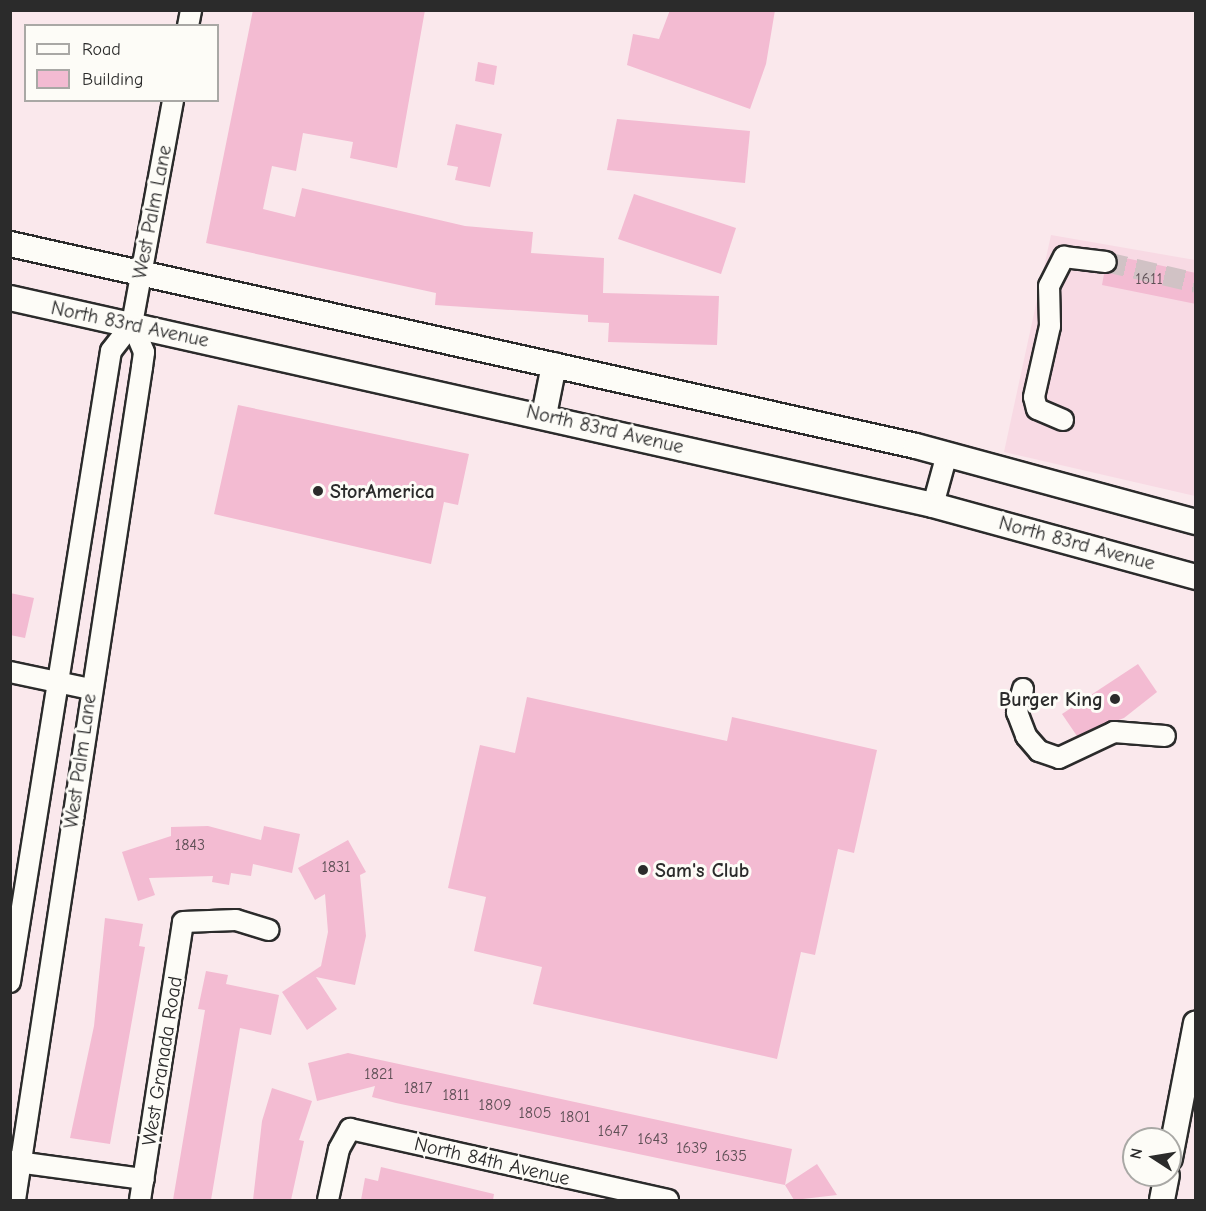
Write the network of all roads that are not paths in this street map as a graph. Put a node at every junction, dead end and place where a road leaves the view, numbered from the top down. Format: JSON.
{"nodes":[{"id":1,"x":173,"y":102,"type":"edge"},
{"id":2,"x":10,"y":244,"type":"edge"},
{"id":3,"x":1106,"y":262,"type":"tunnel mouth"},
{"id":4,"x":140,"y":272,"type":"junction"},
{"id":5,"x":10,"y":298,"type":"edge"},
{"id":6,"x":132,"y":324,"type":"junction"},
{"id":7,"x":554,"y":365,"type":"junction"},
{"id":8,"x":544,"y":415,"type":"junction"},
{"id":9,"x":1063,"y":420,"type":"dead end"},
{"id":10,"x":947,"y":454,"type":"junction"},
{"id":11,"x":933,"y":505,"type":"junction"},
{"id":12,"x":1196,"y":522,"type":"edge"},
{"id":13,"x":1196,"y":577,"type":"edge"},
{"id":14,"x":10,"y":672,"type":"edge"},
{"id":15,"x":58,"y":682,"type":"junction"},
{"id":16,"x":90,"y":689,"type":"junction"},
{"id":17,"x":1023,"y":689,"type":"dead end"},
{"id":18,"x":1165,"y":736,"type":"dead end"},
{"id":19,"x":268,"y":930,"type":"dead end"},
{"id":20,"x":10,"y":982,"type":"edge"},
{"id":21,"x":1196,"y":1023,"type":"edge"},
{"id":22,"x":1176,"y":1127,"type":"edge"},
{"id":23,"x":16,"y":1162,"type":"edge"},
{"id":24,"x":144,"y":1179,"type":"junction"},
{"id":25,"x":595,"y":1192,"type":"edge"},
{"id":26,"x":15,"y":1200,"type":"edge"},
{"id":27,"x":140,"y":1200,"type":"edge"},
{"id":28,"x":328,"y":1200,"type":"edge"},
{"id":29,"x":668,"y":1200,"type":"edge"}],
"edges":[{"from":1,"to":4,"type":"street","name":"West Palm Lane"},
{"from":2,"to":4,"type":"main road"},
{"from":3,"to":9,"type":"street"},
{"from":4,"to":6,"type":"street","name":"West Palm Lane"},
{"from":4,"to":7,"type":"main road"},
{"from":5,"to":6,"type":"main road","name":"North 83rd Avenue"},
{"from":6,"to":8,"type":"main road","name":"North 83rd Avenue"},
{"from":6,"to":15,"type":"street","name":"West Palm Lane"},
{"from":6,"to":16,"type":"street","name":"West Palm Lane"},
{"from":7,"to":8,"type":"main road"},
{"from":7,"to":10,"type":"main road"},
{"from":8,"to":11,"type":"main road","name":"North 83rd Avenue"},
{"from":10,"to":11,"type":"street"},
{"from":10,"to":12,"type":"main road"},
{"from":11,"to":13,"type":"main road","name":"North 83rd Avenue"},
{"from":14,"to":15,"type":"street"},
{"from":15,"to":16,"type":"street"},
{"from":15,"to":20,"type":"street","name":"West Palm Lane"},
{"from":16,"to":23,"type":"street","name":"West Palm Lane"},
{"from":17,"to":18,"type":"street"},
{"from":19,"to":24,"type":"street","name":"West Granada Road"},
{"from":21,"to":22,"type":"main road"},
{"from":23,"to":24,"type":"street"},
{"from":23,"to":26,"type":"street","name":"West Palm Lane"},
{"from":24,"to":27,"type":"street","name":"West Granada Road"},
{"from":25,"to":28,"type":"street","name":"North 84th Avenue"},
{"from":25,"to":29,"type":"street","name":"North 84th Avenue"}]}
